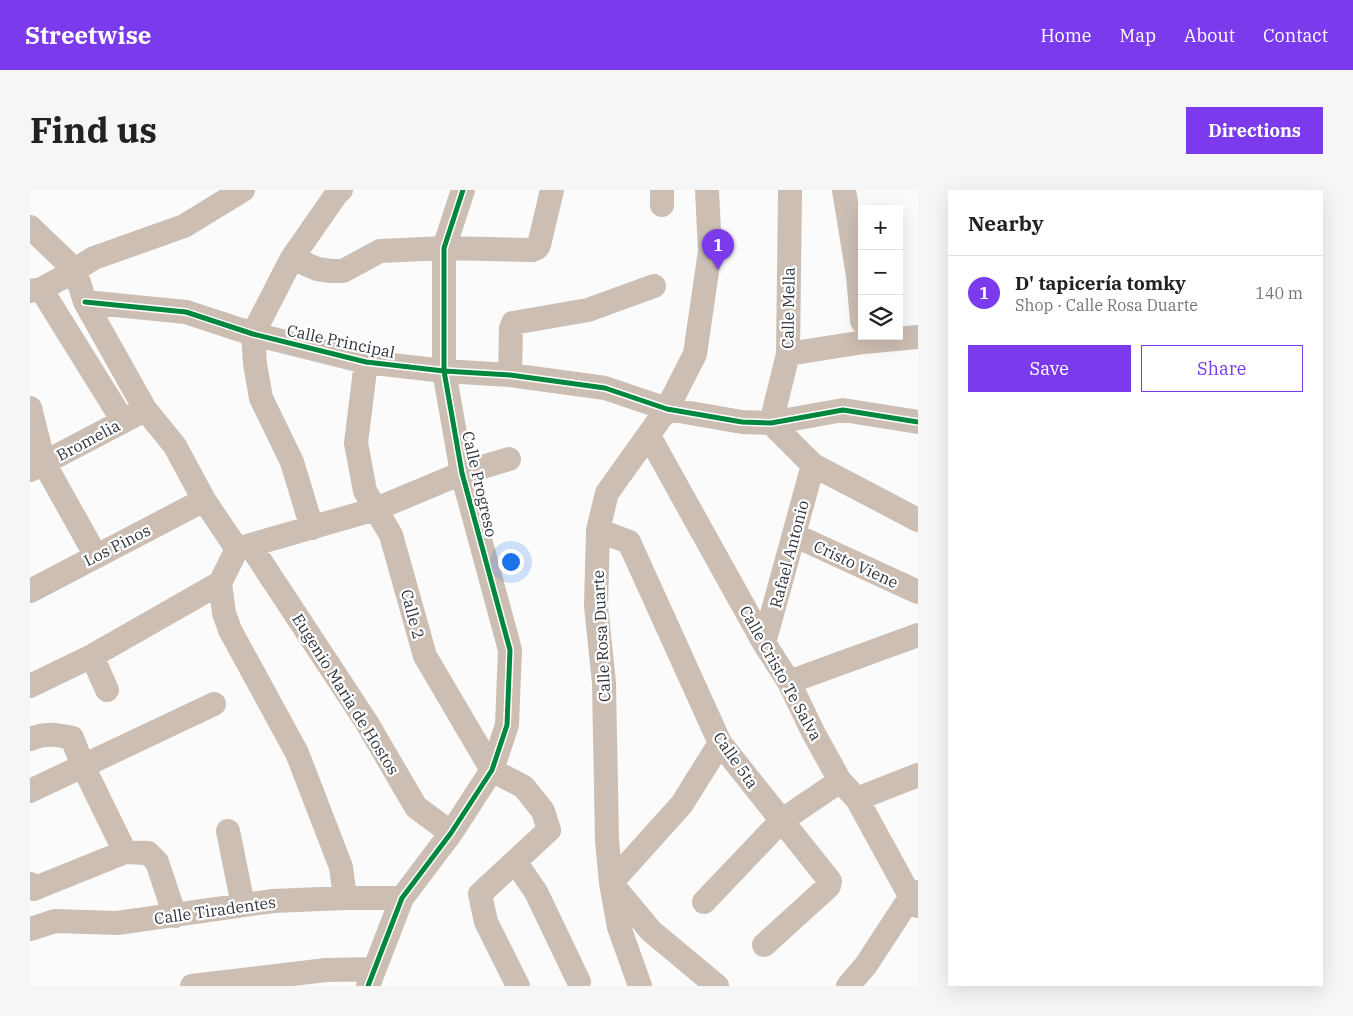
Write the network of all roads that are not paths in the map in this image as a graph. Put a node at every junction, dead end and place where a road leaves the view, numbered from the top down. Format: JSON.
{"nodes":[{"id":1,"x":243,"y":190,"type":"edge"},
{"id":2,"x":341,"y":190,"type":"edge"},
{"id":3,"x":463,"y":190,"type":"edge"},
{"id":4,"x":552,"y":190,"type":"edge"},
{"id":5,"x":707,"y":190,"type":"edge"},
{"id":6,"x":790,"y":190,"type":"edge"},
{"id":7,"x":850,"y":191,"type":"edge"},
{"id":8,"x":30,"y":227,"type":"edge"},
{"id":9,"x":444,"y":248,"type":"junction"},
{"id":10,"x":292,"y":258,"type":"junction"},
{"id":11,"x":74,"y":270,"type":"junction"},
{"id":12,"x":654,"y":286,"type":"dead end"},
{"id":13,"x":35,"y":290,"type":"edge"},
{"id":14,"x":860,"y":295,"type":"edge"},
{"id":15,"x":85,"y":302,"type":"junction"},
{"id":16,"x":253,"y":334,"type":"junction"},
{"id":17,"x":858,"y":334,"type":"edge"},
{"id":18,"x":903,"y":336,"type":"edge"},
{"id":19,"x":918,"y":337,"type":"edge"},
{"id":20,"x":788,"y":354,"type":"junction"},
{"id":21,"x":366,"y":362,"type":"junction"},
{"id":22,"x":444,"y":372,"type":"junction"},
{"id":23,"x":510,"y":374,"type":"junction"},
{"id":24,"x":30,"y":408,"type":"edge"},
{"id":25,"x":146,"y":409,"type":"junction"},
{"id":26,"x":667,"y":409,"type":"junction"},
{"id":27,"x":123,"y":421,"type":"junction"},
{"id":28,"x":918,"y":422,"type":"edge"},
{"id":29,"x":771,"y":424,"type":"junction"},
{"id":30,"x":649,"y":436,"type":"junction"},
{"id":31,"x":509,"y":459,"type":"dead end"},
{"id":32,"x":813,"y":465,"type":"junction"},
{"id":33,"x":37,"y":466,"type":"edge"},
{"id":34,"x":462,"y":473,"type":"junction"},
{"id":35,"x":204,"y":500,"type":"junction"},
{"id":36,"x":376,"y":509,"type":"junction"},
{"id":37,"x":918,"y":520,"type":"edge"},
{"id":38,"x":312,"y":528,"type":"junction"},
{"id":39,"x":598,"y":530,"type":"junction"},
{"id":40,"x":794,"y":535,"type":"junction"},
{"id":41,"x":243,"y":547,"type":"junction"},
{"id":42,"x":96,"y":556,"type":"junction"},
{"id":43,"x":220,"y":583,"type":"junction"},
{"id":44,"x":30,"y":591,"type":"edge"},
{"id":45,"x":918,"y":592,"type":"edge"},
{"id":46,"x":918,"y":635,"type":"edge"},
{"id":47,"x":764,"y":643,"type":"junction"},
{"id":48,"x":92,"y":656,"type":"junction"},
{"id":49,"x":789,"y":682,"type":"junction"},
{"id":50,"x":30,"y":686,"type":"edge"},
{"id":51,"x":107,"y":690,"type":"dead end"},
{"id":52,"x":214,"y":704,"type":"dead end"},
{"id":53,"x":30,"y":739,"type":"edge"},
{"id":54,"x":720,"y":743,"type":"junction"},
{"id":55,"x":83,"y":766,"type":"junction"},
{"id":56,"x":492,"y":770,"type":"junction"},
{"id":57,"x":918,"y":775,"type":"edge"},
{"id":58,"x":840,"y":781,"type":"junction"},
{"id":59,"x":30,"y":791,"type":"edge"},
{"id":60,"x":857,"y":799,"type":"junction"},
{"id":61,"x":781,"y":821,"type":"junction"},
{"id":62,"x":228,"y":831,"type":"dead end"},
{"id":63,"x":451,"y":832,"type":"junction"},
{"id":64,"x":125,"y":852,"type":"junction"},
{"id":65,"x":516,"y":863,"type":"junction"},
{"id":66,"x":611,"y":883,"type":"junction"},
{"id":67,"x":30,"y":884,"type":"edge"},
{"id":68,"x":345,"y":898,"type":"junction"},
{"id":69,"x":402,"y":898,"type":"junction"},
{"id":70,"x":916,"y":898,"type":"edge"},
{"id":71,"x":704,"y":902,"type":"dead end"},
{"id":72,"x":242,"y":905,"type":"junction"},
{"id":73,"x":175,"y":916,"type":"junction"},
{"id":74,"x":30,"y":929,"type":"edge"},
{"id":75,"x":764,"y":944,"type":"dead end"},
{"id":76,"x":371,"y":978,"type":"edge"},
{"id":77,"x":266,"y":981,"type":"edge"},
{"id":78,"x":579,"y":982,"type":"dead end"},
{"id":79,"x":192,"y":986,"type":"edge"},
{"id":80,"x":518,"y":986,"type":"edge"},
{"id":81,"x":640,"y":986,"type":"edge"},
{"id":82,"x":717,"y":986,"type":"edge"},
{"id":83,"x":848,"y":986,"type":"edge"}],
"edges":[{"from":1,"to":11,"type":"street"},
{"from":2,"to":10,"type":"street"},
{"from":3,"to":9,"type":"street","name":"Calle Progreso"},
{"from":4,"to":9,"type":"street"},
{"from":5,"to":26,"type":"street","name":"Calle Rosa Duarte"},
{"from":6,"to":20,"type":"street","name":"Calle Mella"},
{"from":7,"to":14,"type":"street"},
{"from":8,"to":11,"type":"street"},
{"from":9,"to":10,"type":"street"},
{"from":9,"to":22,"type":"street","name":"Calle Progreso"},
{"from":10,"to":16,"type":"street"},
{"from":11,"to":13,"type":"street"},
{"from":11,"to":15,"type":"street"},
{"from":12,"to":23,"type":"street"},
{"from":13,"to":27,"type":"street"},
{"from":15,"to":16,"type":"street","name":"Calle Principal"},
{"from":15,"to":25,"type":"street","name":"Eugenio Maria de Hostos"},
{"from":16,"to":21,"type":"street","name":"Calle Principal"},
{"from":16,"to":38,"type":"street"},
{"from":17,"to":20,"type":"street"},
{"from":18,"to":19,"type":"street"},
{"from":20,"to":29,"type":"street","name":"Calle Mella"},
{"from":21,"to":22,"type":"street","name":"Calle Principal"},
{"from":21,"to":36,"type":"street","name":"Calle 2"},
{"from":22,"to":23,"type":"street","name":"Calle Principal"},
{"from":22,"to":34,"type":"street","name":"Calle Progreso"},
{"from":23,"to":26,"type":"street","name":"Calle Principal"},
{"from":24,"to":33,"type":"street"},
{"from":25,"to":27,"type":"street","name":"Bromelia"},
{"from":25,"to":35,"type":"street","name":"Eugenio Maria de Hostos"},
{"from":26,"to":29,"type":"street","name":"Calle Principal"},
{"from":26,"to":30,"type":"street","name":"Calle Rosa Duarte"},
{"from":27,"to":33,"type":"street","name":"Bromelia"},
{"from":28,"to":29,"type":"street","name":"Calle Principal"},
{"from":29,"to":32,"type":"street"},
{"from":30,"to":39,"type":"street","name":"Calle Rosa Duarte"},
{"from":30,"to":47,"type":"street","name":"Calle Cristo Te Salva"},
{"from":31,"to":34,"type":"street"},
{"from":32,"to":37,"type":"street"},
{"from":32,"to":40,"type":"street","name":"Rafael Antonio"},
{"from":33,"to":42,"type":"street"},
{"from":34,"to":36,"type":"street"},
{"from":34,"to":56,"type":"street","name":"Calle Progreso"},
{"from":35,"to":41,"type":"street","name":"Eugenio Maria de Hostos"},
{"from":35,"to":42,"type":"street","name":"Los Pinos"},
{"from":36,"to":38,"type":"street"},
{"from":36,"to":56,"type":"street","name":"Calle 2"},
{"from":38,"to":41,"type":"street"},
{"from":39,"to":54,"type":"street","name":"Calle 5ta"},
{"from":39,"to":66,"type":"street","name":"Calle Rosa Duarte"},
{"from":40,"to":45,"type":"street","name":"Cristo Viene"},
{"from":40,"to":47,"type":"street","name":"Rafael Antonio"},
{"from":41,"to":43,"type":"street"},
{"from":41,"to":63,"type":"street","name":"Eugenio Maria de Hostos"},
{"from":42,"to":44,"type":"street","name":"Los Pinos"},
{"from":43,"to":48,"type":"street"},
{"from":43,"to":68,"type":"street"},
{"from":46,"to":49,"type":"street"},
{"from":47,"to":49,"type":"street","name":"Calle Cristo Te Salva"},
{"from":48,"to":50,"type":"street"},
{"from":48,"to":51,"type":"street"},
{"from":49,"to":58,"type":"street","name":"Calle Cristo Te Salva"},
{"from":52,"to":55,"type":"street"},
{"from":53,"to":55,"type":"street"},
{"from":54,"to":61,"type":"street","name":"Calle 5ta"},
{"from":54,"to":66,"type":"street"},
{"from":55,"to":59,"type":"street"},
{"from":55,"to":64,"type":"street"},
{"from":56,"to":63,"type":"street","name":"Calle Progreso"},
{"from":56,"to":65,"type":"street"},
{"from":57,"to":60,"type":"street"},
{"from":58,"to":60,"type":"street","name":"Calle Cristo Te Salva"},
{"from":58,"to":61,"type":"street"},
{"from":60,"to":70,"type":"street","name":"Calle Cristo Te Salva"},
{"from":61,"to":71,"type":"street"},
{"from":61,"to":75,"type":"street","name":"Calle 5ta"},
{"from":62,"to":72,"type":"street"},
{"from":63,"to":69,"type":"street","name":"Calle Progreso"},
{"from":64,"to":67,"type":"street"},
{"from":64,"to":73,"type":"street"},
{"from":65,"to":78,"type":"street"},
{"from":65,"to":80,"type":"street"},
{"from":66,"to":81,"type":"street","name":"Calle Rosa Duarte"},
{"from":66,"to":82,"type":"street"},
{"from":68,"to":69,"type":"street","name":"Calle Tiradentes"},
{"from":68,"to":72,"type":"street","name":"Calle Tiradentes"},
{"from":69,"to":76,"type":"street","name":"Calle Progreso"},
{"from":70,"to":83,"type":"street"},
{"from":72,"to":73,"type":"street","name":"Calle Tiradentes"},
{"from":73,"to":74,"type":"street","name":"Calle Tiradentes"},
{"from":76,"to":77,"type":"street"},
{"from":77,"to":79,"type":"street"}]}
